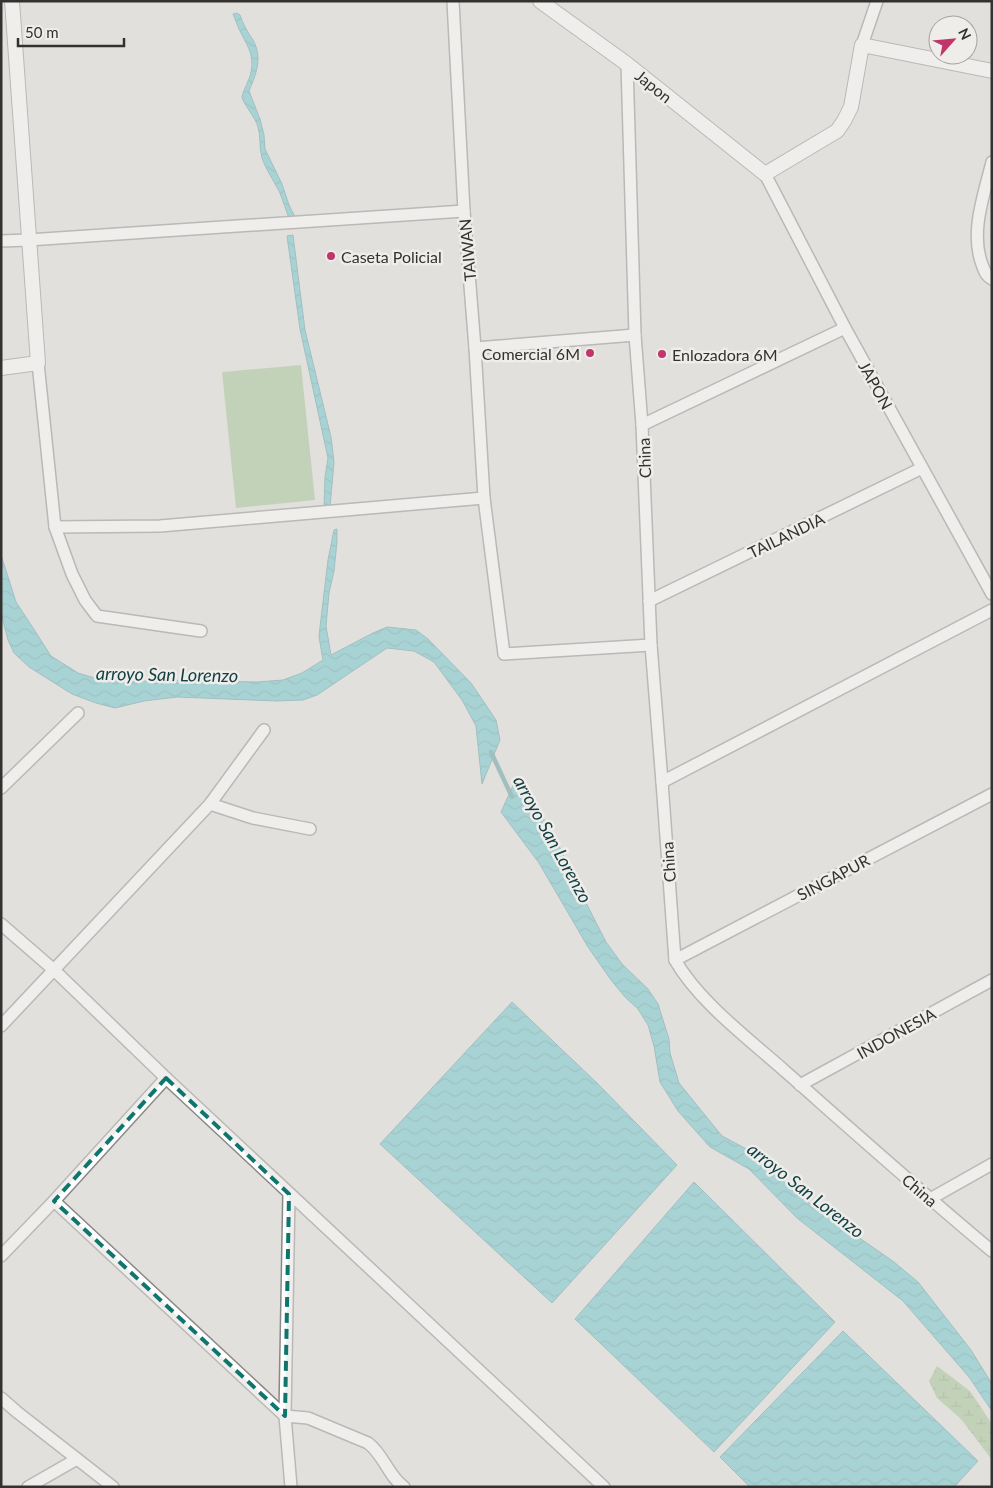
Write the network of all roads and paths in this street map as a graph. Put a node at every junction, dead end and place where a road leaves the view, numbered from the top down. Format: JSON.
{"nodes":[{"id":1,"x":12,"y":1,"type":"edge"},
{"id":2,"x":453,"y":1,"type":"edge"},
{"id":3,"x":540,"y":1,"type":"edge"},
{"id":4,"x":878,"y":1,"type":"edge"},
{"id":5,"x":862,"y":45,"type":"junction"},
{"id":6,"x":627,"y":64,"type":"junction"},
{"id":7,"x":992,"y":71,"type":"edge"},
{"id":8,"x":992,"y":162,"type":"edge"},
{"id":9,"x":765,"y":174,"type":"junction"},
{"id":10,"x":464,"y":211,"type":"junction"},
{"id":11,"x":28,"y":240,"type":"junction"},
{"id":12,"x":1,"y":241,"type":"edge"},
{"id":13,"x":992,"y":279,"type":"edge"},
{"id":14,"x":845,"y":328,"type":"junction"},
{"id":15,"x":635,"y":334,"type":"junction"},
{"id":16,"x":475,"y":348,"type":"junction"},
{"id":17,"x":38,"y":364,"type":"junction"},
{"id":18,"x":1,"y":368,"type":"edge"},
{"id":19,"x":642,"y":425,"type":"junction"},
{"id":20,"x":922,"y":468,"type":"junction"},
{"id":21,"x":484,"y":498,"type":"junction"},
{"id":22,"x":55,"y":527,"type":"junction"},
{"id":23,"x":992,"y":594,"type":"edge"},
{"id":24,"x":649,"y":601,"type":"junction"},
{"id":25,"x":992,"y":610,"type":"edge"},
{"id":26,"x":201,"y":630,"type":"dead end"},
{"id":27,"x":650,"y":645,"type":"junction"},
{"id":28,"x":78,"y":712,"type":"dead end"},
{"id":29,"x":264,"y":730,"type":"dead end"},
{"id":30,"x":662,"y":782,"type":"junction"},
{"id":31,"x":1,"y":788,"type":"edge"},
{"id":32,"x":992,"y":794,"type":"edge"},
{"id":33,"x":210,"y":804,"type":"junction"},
{"id":34,"x":310,"y":829,"type":"dead end"},
{"id":35,"x":1,"y":924,"type":"edge"},
{"id":36,"x":675,"y":960,"type":"junction"},
{"id":37,"x":54,"y":970,"type":"junction"},
{"id":38,"x":992,"y":980,"type":"edge"},
{"id":39,"x":1,"y":1026,"type":"edge"},
{"id":40,"x":166,"y":1078,"type":"junction"},
{"id":41,"x":800,"y":1085,"type":"junction"},
{"id":42,"x":992,"y":1164,"type":"edge"},
{"id":43,"x":289,"y":1194,"type":"junction"},
{"id":44,"x":930,"y":1199,"type":"junction"},
{"id":45,"x":54,"y":1201,"type":"junction"},
{"id":46,"x":992,"y":1251,"type":"edge"},
{"id":47,"x":1,"y":1256,"type":"edge"},
{"id":48,"x":1,"y":1398,"type":"edge"},
{"id":49,"x":285,"y":1416,"type":"junction"},
{"id":50,"x":77,"y":1458,"type":"junction"},
{"id":51,"x":28,"y":1487,"type":"edge"},
{"id":52,"x":113,"y":1487,"type":"edge"},
{"id":53,"x":291,"y":1487,"type":"edge"},
{"id":54,"x":404,"y":1487,"type":"edge"},
{"id":55,"x":604,"y":1487,"type":"edge"}],
"edges":[{"from":1,"to":11,"type":"street"},
{"from":2,"to":10,"type":"street","name":"TAIWAN"},
{"from":3,"to":6,"type":"street","name":"Japon"},
{"from":4,"to":5,"type":"street"},
{"from":5,"to":7,"type":"street"},
{"from":5,"to":9,"type":"street"},
{"from":6,"to":9,"type":"street","name":"Japon"},
{"from":6,"to":15,"type":"street","name":"China"},
{"from":8,"to":13,"type":"street"},
{"from":9,"to":14,"type":"street","name":"JAPON"},
{"from":10,"to":11,"type":"street"},
{"from":10,"to":16,"type":"street","name":"TAIWAN"},
{"from":11,"to":12,"type":"street"},
{"from":11,"to":17,"type":"street"},
{"from":14,"to":19,"type":"street"},
{"from":14,"to":20,"type":"street","name":"JAPON"},
{"from":15,"to":16,"type":"street"},
{"from":15,"to":19,"type":"street","name":"China"},
{"from":16,"to":21,"type":"street","name":"TAIWAN"},
{"from":17,"to":18,"type":"street"},
{"from":17,"to":22,"type":"street"},
{"from":19,"to":24,"type":"street","name":"China"},
{"from":20,"to":23,"type":"street","name":"JAPON"},
{"from":20,"to":24,"type":"street","name":"TAILANDIA"},
{"from":21,"to":22,"type":"street"},
{"from":21,"to":27,"type":"street","name":"TAIWAN"},
{"from":22,"to":26,"type":"street"},
{"from":24,"to":27,"type":"street","name":"China"},
{"from":25,"to":30,"type":"street"},
{"from":27,"to":30,"type":"street","name":"China"},
{"from":28,"to":31,"type":"street"},
{"from":29,"to":33,"type":"street"},
{"from":30,"to":36,"type":"street","name":"China"},
{"from":32,"to":36,"type":"street","name":"SINGAPUR"},
{"from":33,"to":34,"type":"street"},
{"from":33,"to":37,"type":"street"},
{"from":35,"to":37,"type":"street"},
{"from":36,"to":41,"type":"street","name":"China"},
{"from":37,"to":39,"type":"street"},
{"from":37,"to":40,"type":"street"},
{"from":38,"to":41,"type":"street","name":"INDONESIA"},
{"from":40,"to":43,"type":"street"},
{"from":40,"to":45,"type":"street"},
{"from":41,"to":44,"type":"street","name":"China"},
{"from":42,"to":44,"type":"street"},
{"from":43,"to":49,"type":"street"},
{"from":43,"to":55,"type":"street"},
{"from":44,"to":46,"type":"street","name":"China"},
{"from":45,"to":47,"type":"street"},
{"from":45,"to":49,"type":"street"},
{"from":48,"to":50,"type":"street"},
{"from":49,"to":53,"type":"street"},
{"from":49,"to":54,"type":"street"},
{"from":50,"to":51,"type":"street"},
{"from":50,"to":52,"type":"street"}]}
